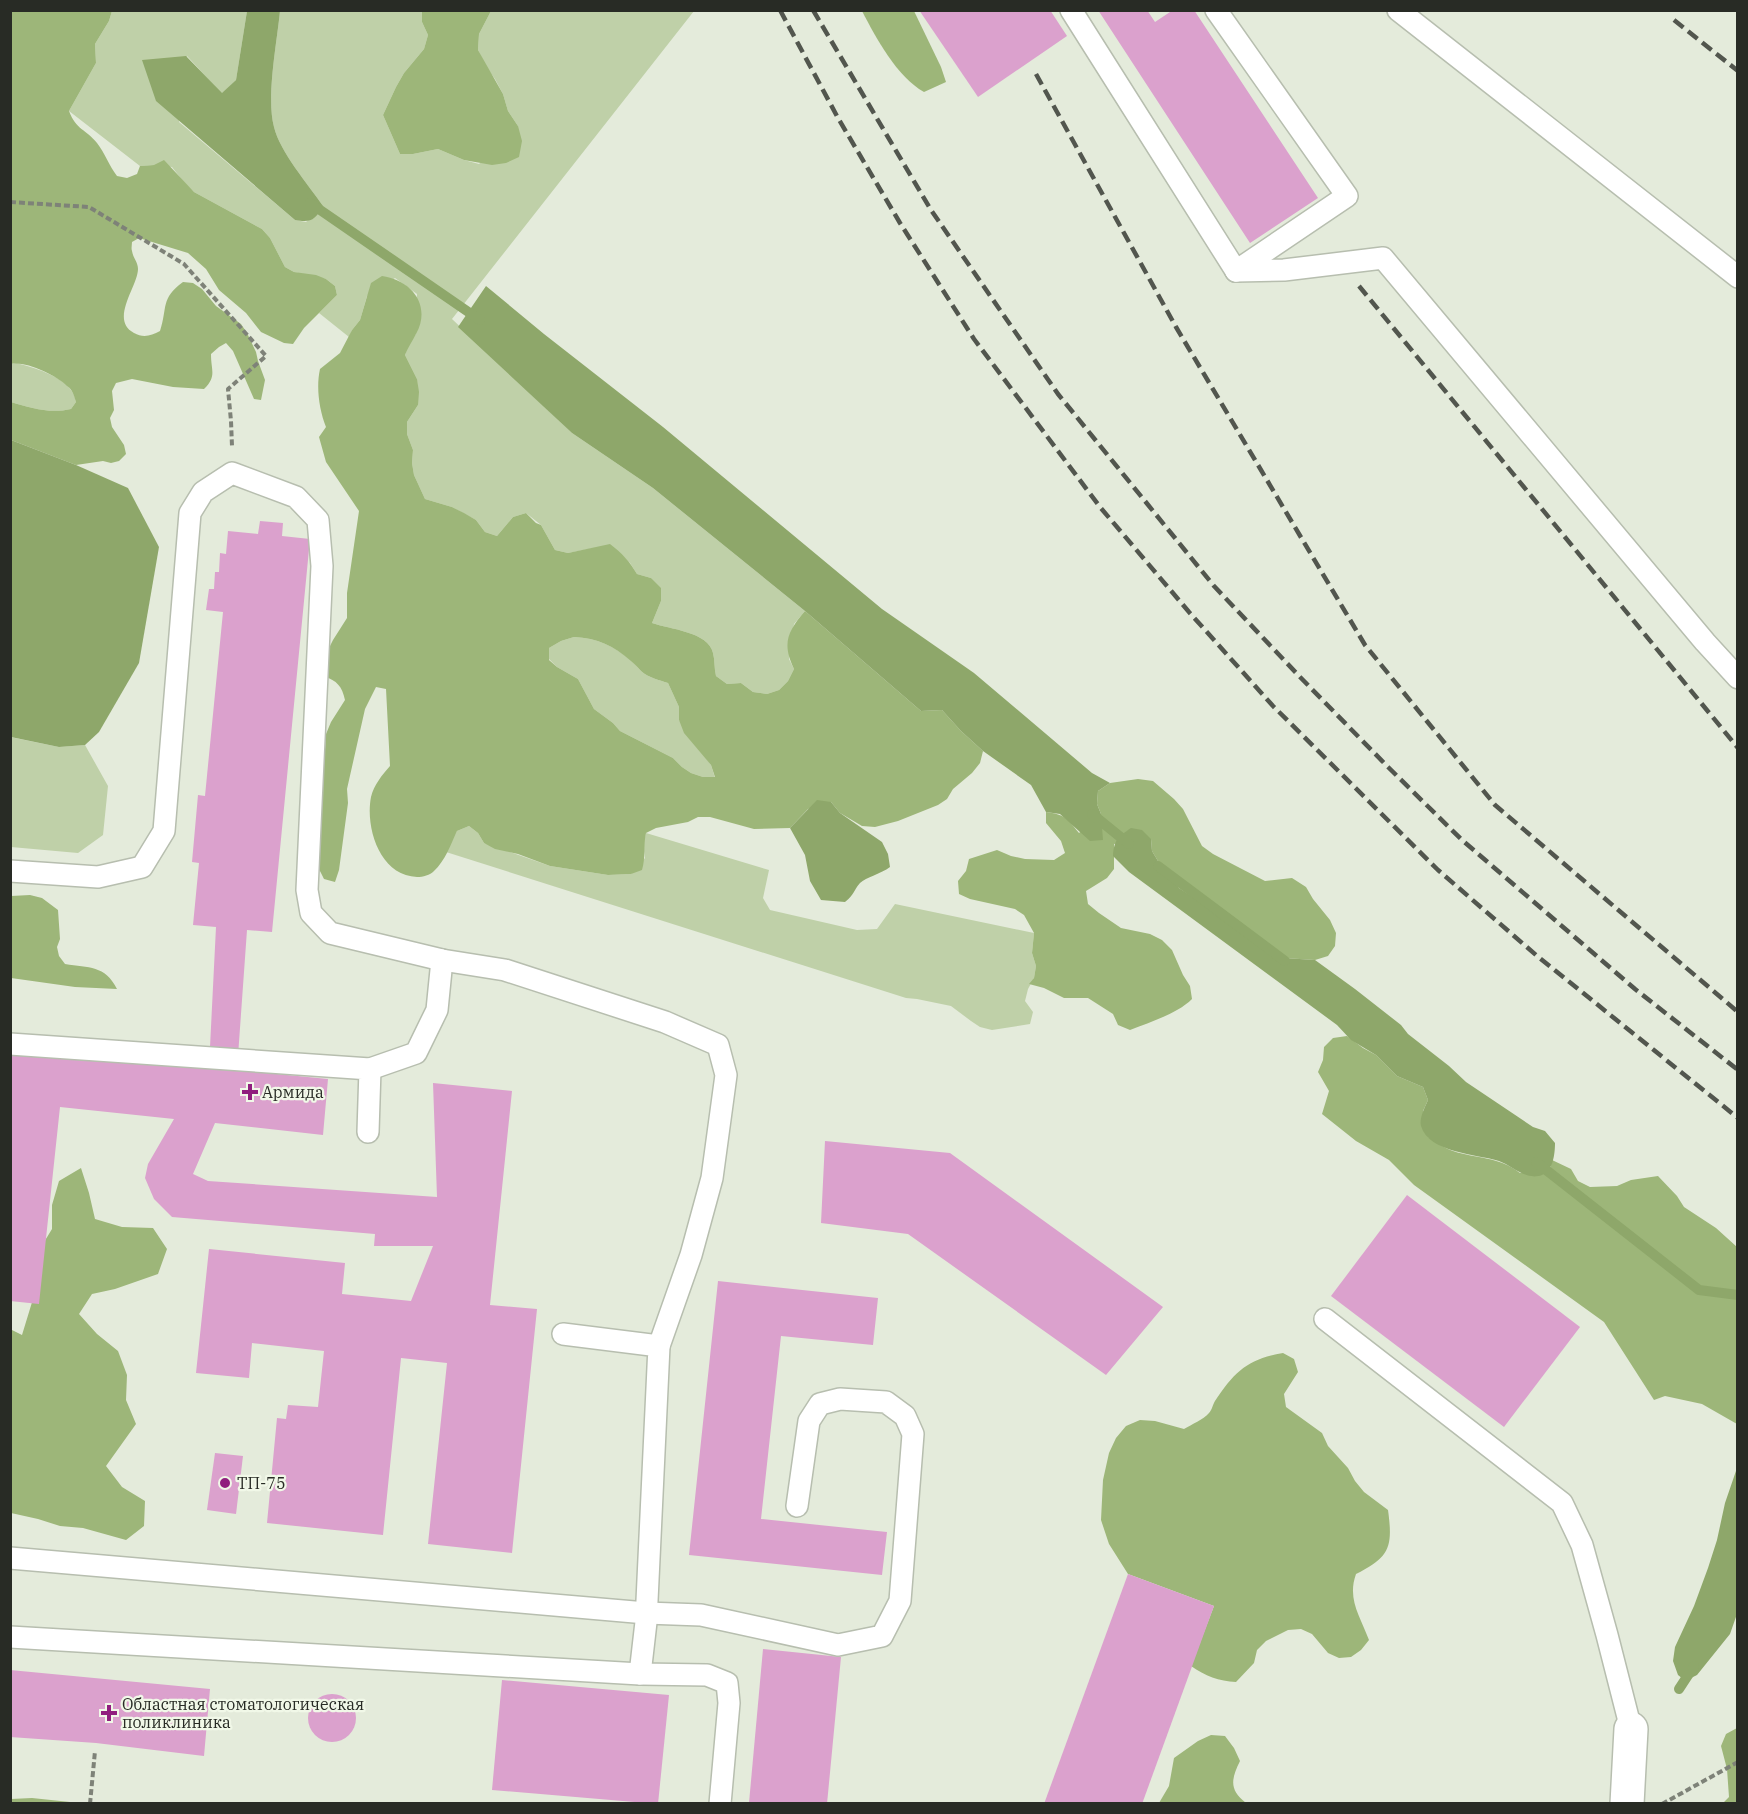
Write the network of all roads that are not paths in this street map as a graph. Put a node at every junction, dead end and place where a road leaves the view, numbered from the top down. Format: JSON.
{"nodes":[{"id":1,"x":1071,"y":10,"type":"edge"},
{"id":2,"x":1216,"y":10,"type":"edge"},
{"id":3,"x":1398,"y":10,"type":"edge"},
{"id":4,"x":1236,"y":271,"type":"junction"},
{"id":5,"x":1737,"y":277,"type":"edge"},
{"id":6,"x":1737,"y":678,"type":"edge"},
{"id":7,"x":10,"y":871,"type":"edge"},
{"id":8,"x":442,"y":960,"type":"junction"},
{"id":9,"x":10,"y":1044,"type":"edge"},
{"id":10,"x":370,"y":1069,"type":"junction"},
{"id":11,"x":368,"y":1132,"type":"dead end"},
{"id":12,"x":1325,"y":1319,"type":"dead end"},
{"id":13,"x":563,"y":1334,"type":"dead end"},
{"id":14,"x":659,"y":1346,"type":"junction"},
{"id":15,"x":797,"y":1506,"type":"dead end"},
{"id":16,"x":10,"y":1558,"type":"edge"},
{"id":17,"x":646,"y":1613,"type":"junction"},
{"id":18,"x":10,"y":1637,"type":"edge"},
{"id":19,"x":640,"y":1674,"type":"junction"},
{"id":20,"x":1631,"y":1729,"type":"joint"},
{"id":21,"x":720,"y":1803,"type":"edge"},
{"id":22,"x":1627,"y":1803,"type":"edge"}],
"edges":[{"from":1,"to":4,"type":"lane"},
{"from":2,"to":4,"type":"lane"},
{"from":3,"to":5,"type":"lane"},
{"from":4,"to":6,"type":"lane"},
{"from":7,"to":8,"type":"lane"},
{"from":8,"to":10,"type":"lane"},
{"from":8,"to":14,"type":"lane"},
{"from":9,"to":10,"type":"lane"},
{"from":10,"to":11,"type":"lane"},
{"from":12,"to":20,"type":"lane"},
{"from":13,"to":14,"type":"lane"},
{"from":14,"to":17,"type":"lane"},
{"from":15,"to":17,"type":"lane"},
{"from":16,"to":17,"type":"lane"},
{"from":17,"to":19,"type":"lane"},
{"from":18,"to":19,"type":"lane"},
{"from":19,"to":21,"type":"lane"},
{"from":20,"to":22,"type":"street"}]}
